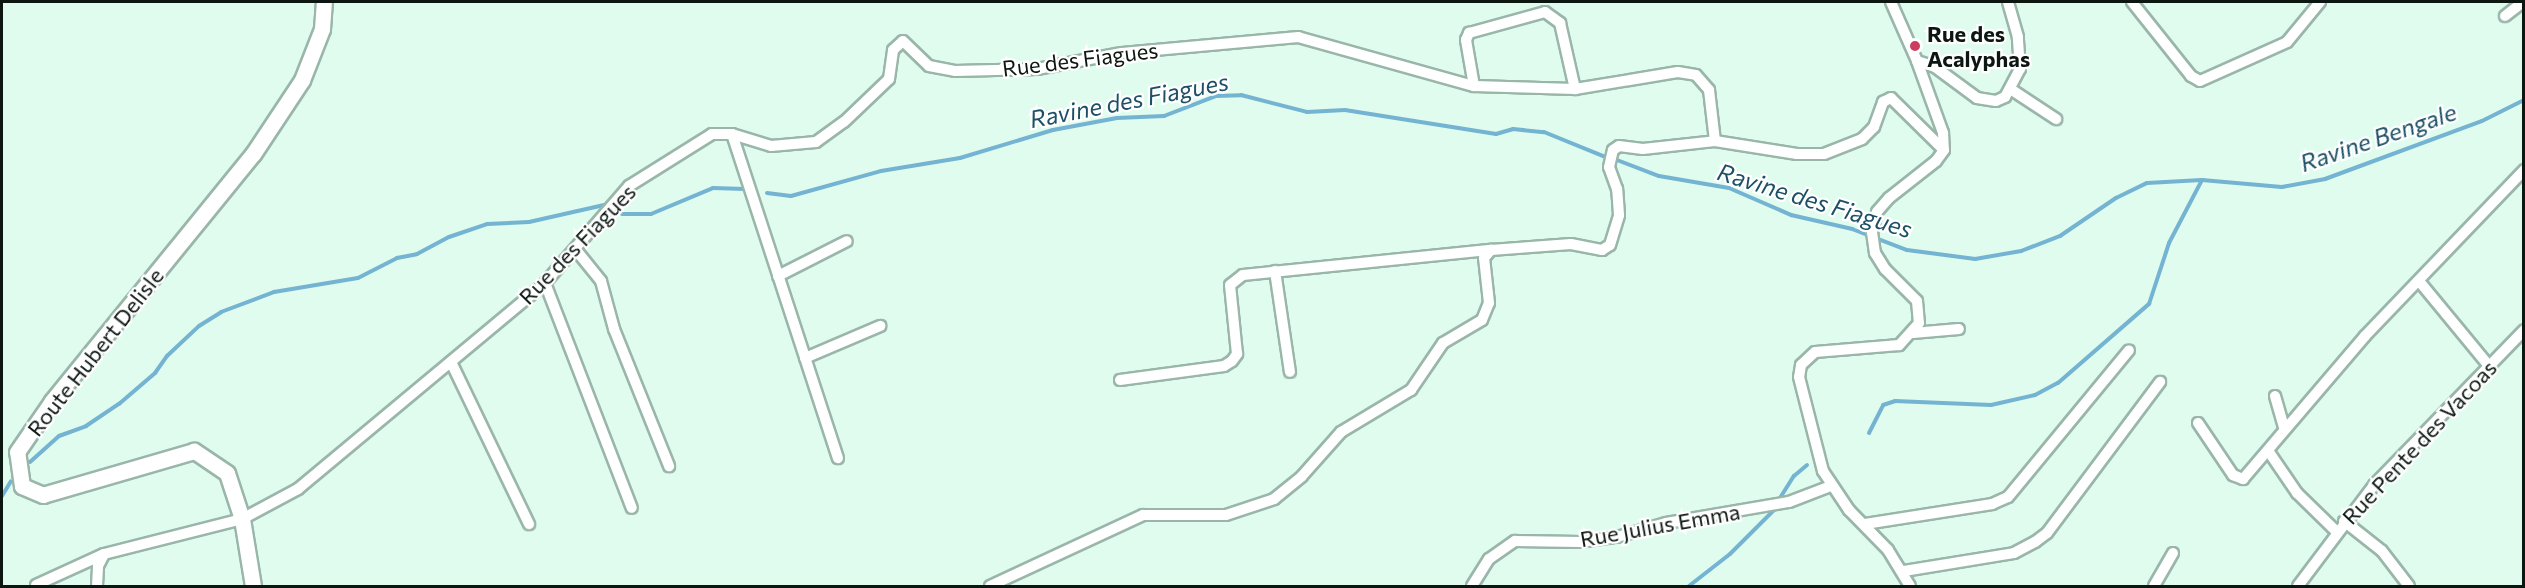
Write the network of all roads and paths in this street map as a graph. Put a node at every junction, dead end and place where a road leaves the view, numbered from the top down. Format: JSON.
{"nodes":[{"id":1,"x":324,"y":2,"type":"edge"},
{"id":2,"x":1891,"y":2,"type":"edge"},
{"id":3,"x":2008,"y":2,"type":"edge"},
{"id":4,"x":2132,"y":2,"type":"edge"},
{"id":5,"x":2320,"y":2,"type":"edge"},
{"id":6,"x":2523,"y":2,"type":"edge"},
{"id":7,"x":2505,"y":16,"type":"dead end"},
{"id":8,"x":1917,"y":61,"type":"junction"},
{"id":9,"x":1474,"y":86,"type":"junction"},
{"id":10,"x":1575,"y":89,"type":"junction"},
{"id":11,"x":2012,"y":90,"type":"junction"},
{"id":12,"x":2056,"y":119,"type":"dead end"},
{"id":13,"x":732,"y":134,"type":"junction"},
{"id":14,"x":1715,"y":141,"type":"junction"},
{"id":15,"x":1944,"y":150,"type":"junction"},
{"id":16,"x":2523,"y":170,"type":"edge"},
{"id":17,"x":847,"y":241,"type":"dead end"},
{"id":18,"x":576,"y":250,"type":"junction"},
{"id":19,"x":1491,"y":250,"type":"junction"},
{"id":20,"x":1275,"y":272,"type":"junction"},
{"id":21,"x":778,"y":276,"type":"junction"},
{"id":22,"x":2419,"y":280,"type":"junction"},
{"id":23,"x":545,"y":283,"type":"junction"},
{"id":24,"x":880,"y":326,"type":"dead end"},
{"id":25,"x":1959,"y":329,"type":"dead end"},
{"id":26,"x":2523,"y":330,"type":"edge"},
{"id":27,"x":1913,"y":333,"type":"junction"},
{"id":28,"x":2129,"y":350,"type":"dead end"},
{"id":29,"x":805,"y":358,"type":"junction"},
{"id":30,"x":452,"y":362,"type":"junction"},
{"id":31,"x":2489,"y":366,"type":"junction"},
{"id":32,"x":1290,"y":372,"type":"dead end"},
{"id":33,"x":1120,"y":380,"type":"dead end"},
{"id":34,"x":2160,"y":382,"type":"dead end"},
{"id":35,"x":2274,"y":396,"type":"dead end"},
{"id":36,"x":2198,"y":423,"type":"dead end"},
{"id":37,"x":2284,"y":428,"type":"junction"},
{"id":38,"x":2269,"y":452,"type":"junction"},
{"id":39,"x":838,"y":458,"type":"dead end"},
{"id":40,"x":669,"y":466,"type":"dead end"},
{"id":41,"x":1831,"y":486,"type":"junction"},
{"id":42,"x":632,"y":508,"type":"dead end"},
{"id":43,"x":242,"y":519,"type":"junction"},
{"id":44,"x":2344,"y":521,"type":"junction"},
{"id":45,"x":529,"y":524,"type":"dead end"},
{"id":46,"x":1864,"y":524,"type":"junction"},
{"id":47,"x":2337,"y":532,"type":"junction"},
{"id":48,"x":2173,"y":553,"type":"dead end"},
{"id":49,"x":104,"y":554,"type":"junction"},
{"id":50,"x":1904,"y":571,"type":"junction"},
{"id":51,"x":36,"y":585,"type":"edge"},
{"id":52,"x":97,"y":586,"type":"edge"},
{"id":53,"x":253,"y":586,"type":"edge"},
{"id":54,"x":990,"y":586,"type":"edge"},
{"id":55,"x":1472,"y":586,"type":"edge"},
{"id":56,"x":1910,"y":586,"type":"edge"},
{"id":57,"x":2154,"y":586,"type":"edge"},
{"id":58,"x":2298,"y":586,"type":"edge"},
{"id":59,"x":2409,"y":586,"type":"edge"}],
"edges":[{"from":1,"to":43,"type":"main road","name":"Route Hubert Delisle"},
{"from":2,"to":8,"type":"street"},
{"from":3,"to":11,"type":"street"},
{"from":4,"to":5,"type":"street"},
{"from":6,"to":7,"type":"street"},
{"from":8,"to":11,"type":"street"},
{"from":8,"to":15,"type":"street"},
{"from":9,"to":10,"type":"street","name":"Rue des Fiagues"},
{"from":9,"to":10,"type":"street"},
{"from":9,"to":13,"type":"street","name":"Rue des Fiagues"},
{"from":10,"to":14,"type":"street","name":"Rue des Fiagues"},
{"from":11,"to":12,"type":"street"},
{"from":13,"to":18,"type":"street","name":"Rue des Fiagues"},
{"from":13,"to":21,"type":"street"},
{"from":14,"to":15,"type":"street"},
{"from":14,"to":19,"type":"street"},
{"from":15,"to":27,"type":"street"},
{"from":16,"to":22,"type":"street"},
{"from":17,"to":21,"type":"street"},
{"from":18,"to":23,"type":"street","name":"Rue des Fiagues"},
{"from":18,"to":40,"type":"street"},
{"from":19,"to":20,"type":"street"},
{"from":19,"to":54,"type":"street"},
{"from":20,"to":32,"type":"street"},
{"from":20,"to":33,"type":"street"},
{"from":21,"to":29,"type":"street"},
{"from":22,"to":31,"type":"street"},
{"from":22,"to":37,"type":"street"},
{"from":23,"to":30,"type":"street","name":"Rue des Fiagues"},
{"from":23,"to":42,"type":"street"},
{"from":24,"to":29,"type":"street"},
{"from":25,"to":27,"type":"street"},
{"from":26,"to":31,"type":"street","name":"Rue Pente des Vacoas"},
{"from":27,"to":41,"type":"street"},
{"from":28,"to":46,"type":"street"},
{"from":29,"to":39,"type":"street"},
{"from":30,"to":43,"type":"street","name":"Rue des Fiagues"},
{"from":30,"to":45,"type":"street"},
{"from":31,"to":44,"type":"street","name":"Rue Pente des Vacoas"},
{"from":34,"to":50,"type":"street"},
{"from":35,"to":37,"type":"street"},
{"from":36,"to":38,"type":"street"},
{"from":37,"to":38,"type":"street"},
{"from":38,"to":47,"type":"street"},
{"from":41,"to":46,"type":"street"},
{"from":41,"to":55,"type":"street","name":"Rue Julius Emma"},
{"from":43,"to":49,"type":"street","name":"Rue des Fiagues"},
{"from":43,"to":53,"type":"main road","name":"Route Hubert Delisle"},
{"from":44,"to":47,"type":"street","name":"Rue Pente des Vacoas"},
{"from":44,"to":59,"type":"street"},
{"from":46,"to":50,"type":"street"},
{"from":47,"to":58,"type":"street","name":"Rue Pente des Vacoas"},
{"from":48,"to":57,"type":"street"},
{"from":49,"to":51,"type":"street","name":"Rue des Fiagues"},
{"from":49,"to":52,"type":"street"},
{"from":50,"to":56,"type":"street"}]}
